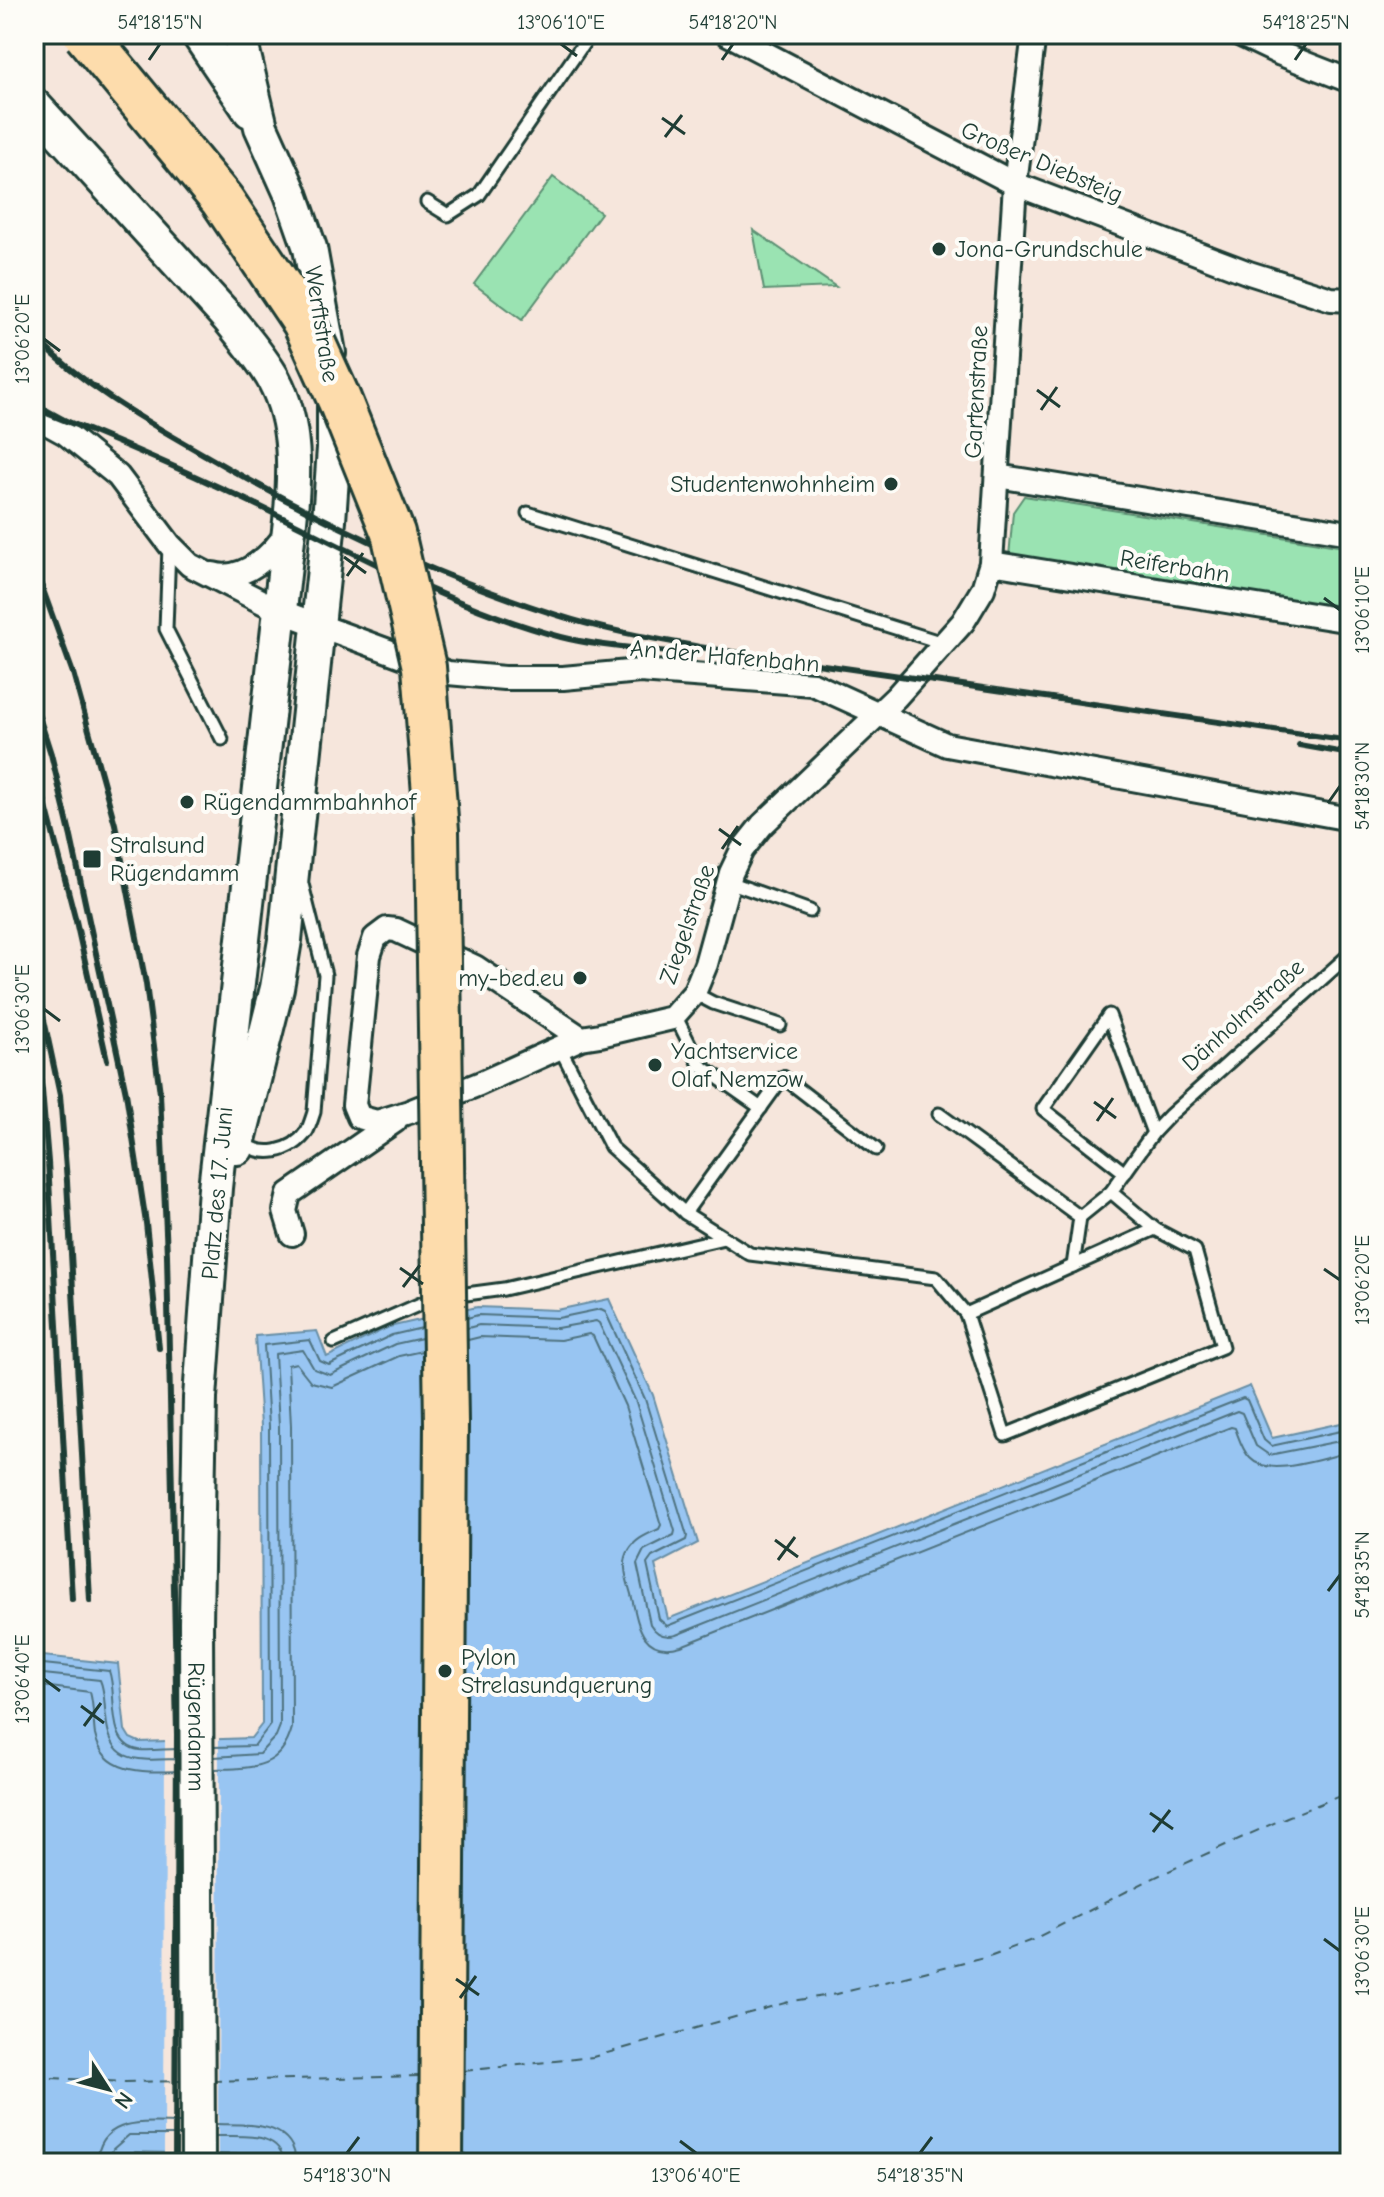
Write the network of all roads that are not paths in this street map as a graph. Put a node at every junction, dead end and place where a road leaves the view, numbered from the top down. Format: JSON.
{"nodes":[{"id":1,"x":85,"y":34,"type":"edge"},
{"id":2,"x":198,"y":34,"type":"edge"},
{"id":3,"x":239,"y":34,"type":"edge"},
{"id":4,"x":590,"y":34,"type":"edge"},
{"id":5,"x":728,"y":34,"type":"edge"},
{"id":6,"x":1034,"y":34,"type":"edge"},
{"id":7,"x":1239,"y":34,"type":"edge"},
{"id":8,"x":1350,"y":81,"type":"edge"},
{"id":9,"x":34,"y":105,"type":"edge"},
{"id":10,"x":261,"y":127,"type":"junction"},
{"id":11,"x":1015,"y":184,"type":"junction"},
{"id":12,"x":427,"y":202,"type":"dead end"},
{"id":13,"x":1350,"y":300,"type":"edge"},
{"id":14,"x":34,"y":416,"type":"edge"},
{"id":15,"x":997,"y":476,"type":"junction"},
{"id":16,"x":528,"y":513,"type":"dead end"},
{"id":17,"x":289,"y":529,"type":"junction"},
{"id":18,"x":1350,"y":533,"type":"edge"},
{"id":19,"x":170,"y":545,"type":"junction"},
{"id":20,"x":991,"y":563,"type":"junction"},
{"id":21,"x":190,"y":565,"type":"junction"},
{"id":22,"x":280,"y":611,"type":"junction"},
{"id":23,"x":1350,"y":621,"type":"edge"},
{"id":24,"x":319,"y":626,"type":"junction"},
{"id":25,"x":943,"y":643,"type":"junction"},
{"id":26,"x":878,"y":713,"type":"junction"},
{"id":27,"x":222,"y":739,"type":"dead end"},
{"id":28,"x":1350,"y":819,"type":"edge"},
{"id":29,"x":297,"y":835,"type":"junction"},
{"id":30,"x":729,"y":882,"type":"junction"},
{"id":31,"x":810,"y":911,"type":"dead end"},
{"id":32,"x":1350,"y":954,"type":"edge"},
{"id":33,"x":694,"y":993,"type":"junction"},
{"id":34,"x":675,"y":1014,"type":"junction"},
{"id":35,"x":780,"y":1025,"type":"dead end"},
{"id":36,"x":581,"y":1038,"type":"junction"},
{"id":37,"x":560,"y":1048,"type":"junction"},
{"id":38,"x":226,"y":1092,"type":"junction"},
{"id":39,"x":761,"y":1108,"type":"junction"},
{"id":40,"x":409,"y":1112,"type":"junction"},
{"id":41,"x":939,"y":1114,"type":"dead end"},
{"id":42,"x":1153,"y":1133,"type":"junction"},
{"id":43,"x":239,"y":1136,"type":"junction"},
{"id":44,"x":876,"y":1149,"type":"dead end"},
{"id":45,"x":1125,"y":1173,"type":"junction"},
{"id":46,"x":1111,"y":1192,"type":"junction"},
{"id":47,"x":685,"y":1213,"type":"junction"},
{"id":48,"x":1080,"y":1217,"type":"junction"},
{"id":49,"x":1155,"y":1229,"type":"junction"},
{"id":50,"x":292,"y":1234,"type":"dead end"},
{"id":51,"x":724,"y":1238,"type":"junction"},
{"id":52,"x":1073,"y":1266,"type":"junction"},
{"id":53,"x":208,"y":1293,"type":"junction"},
{"id":54,"x":966,"y":1314,"type":"junction"},
{"id":55,"x":334,"y":1342,"type":"dead end"},
{"id":56,"x":198,"y":2161,"type":"edge"},
{"id":57,"x":441,"y":2163,"type":"edge"}],
"edges":[{"from":1,"to":57,"type":"highway","bridge":true},
{"from":2,"to":10,"type":"main road"},
{"from":3,"to":10,"type":"main road","name":"Werftstraße"},
{"from":4,"to":12,"type":"lane"},
{"from":5,"to":11,"type":"street","name":"Großer Diebsteig"},
{"from":6,"to":11,"type":"street","name":"Gartenstraße"},
{"from":7,"to":8,"type":"street"},
{"from":9,"to":17,"type":"main road"},
{"from":10,"to":24,"type":"main road","name":"Werftstraße"},
{"from":11,"to":13,"type":"street","name":"Großer Diebsteig"},
{"from":11,"to":15,"type":"street","name":"Gartenstraße"},
{"from":14,"to":19,"type":"street"},
{"from":15,"to":18,"type":"street"},
{"from":15,"to":20,"type":"street","name":"Gartenstraße"},
{"from":16,"to":25,"type":"lane"},
{"from":17,"to":21,"type":"street"},
{"from":17,"to":22,"type":"main road"},
{"from":19,"to":21,"type":"street"},
{"from":19,"to":27,"type":"lane"},
{"from":20,"to":23,"type":"street","name":"Reiferbahn"},
{"from":20,"to":25,"type":"street","name":"Gartenstraße"},
{"from":21,"to":22,"type":"street","name":"An der Hafenbahn"},
{"from":22,"to":24,"type":"street","name":"An der Hafenbahn"},
{"from":22,"to":38,"type":"main road","name":"Platz des 17. Juni"},
{"from":24,"to":26,"type":"street","name":"An der Hafenbahn"},
{"from":24,"to":29,"type":"main road","name":"Platz des 17. Juni"},
{"from":25,"to":26,"type":"street","name":"Gartenstraße"},
{"from":26,"to":28,"type":"street","name":"An der Hafenbahn"},
{"from":26,"to":30,"type":"street","name":"Ziegelstraße"},
{"from":29,"to":43,"type":"main road","name":"Platz des 17. Juni"},
{"from":29,"to":43,"type":"lane"},
{"from":30,"to":31,"type":"lane"},
{"from":30,"to":33,"type":"street","name":"Ziegelstraße"},
{"from":32,"to":42,"type":"lane","name":"Dänholmstraße"},
{"from":33,"to":34,"type":"street","name":"Ziegelstraße"},
{"from":33,"to":35,"type":"lane"},
{"from":34,"to":36,"type":"street","name":"Ziegelstraße"},
{"from":34,"to":39,"type":"lane"},
{"from":36,"to":37,"type":"street","name":"Ziegelstraße"},
{"from":36,"to":40,"type":"street","name":"Ziegelstraße"},
{"from":37,"to":40,"type":"street","name":"Ziegelstraße"},
{"from":37,"to":47,"type":"lane"},
{"from":38,"to":43,"type":"lane"},
{"from":38,"to":53,"type":"main road","name":"Platz des 17. Juni"},
{"from":39,"to":44,"type":"lane"},
{"from":39,"to":47,"type":"lane"},
{"from":40,"to":50,"type":"street","name":"Ziegelstraße"},
{"from":41,"to":48,"type":"lane"},
{"from":42,"to":45,"type":"lane","name":"Dänholmstraße"},
{"from":42,"to":45,"type":"lane"},
{"from":43,"to":53,"type":"main road","name":"Platz des 17. Juni"},
{"from":45,"to":46,"type":"lane","name":"Dänholmstraße"},
{"from":46,"to":48,"type":"lane","name":"Dänholmstraße"},
{"from":46,"to":49,"type":"lane"},
{"from":47,"to":51,"type":"lane"},
{"from":48,"to":52,"type":"lane"},
{"from":49,"to":52,"type":"lane"},
{"from":49,"to":54,"type":"lane"},
{"from":51,"to":54,"type":"lane"},
{"from":51,"to":55,"type":"lane"},
{"from":52,"to":54,"type":"lane"},
{"from":53,"to":56,"type":"main road","name":"Rügendamm"}]}
